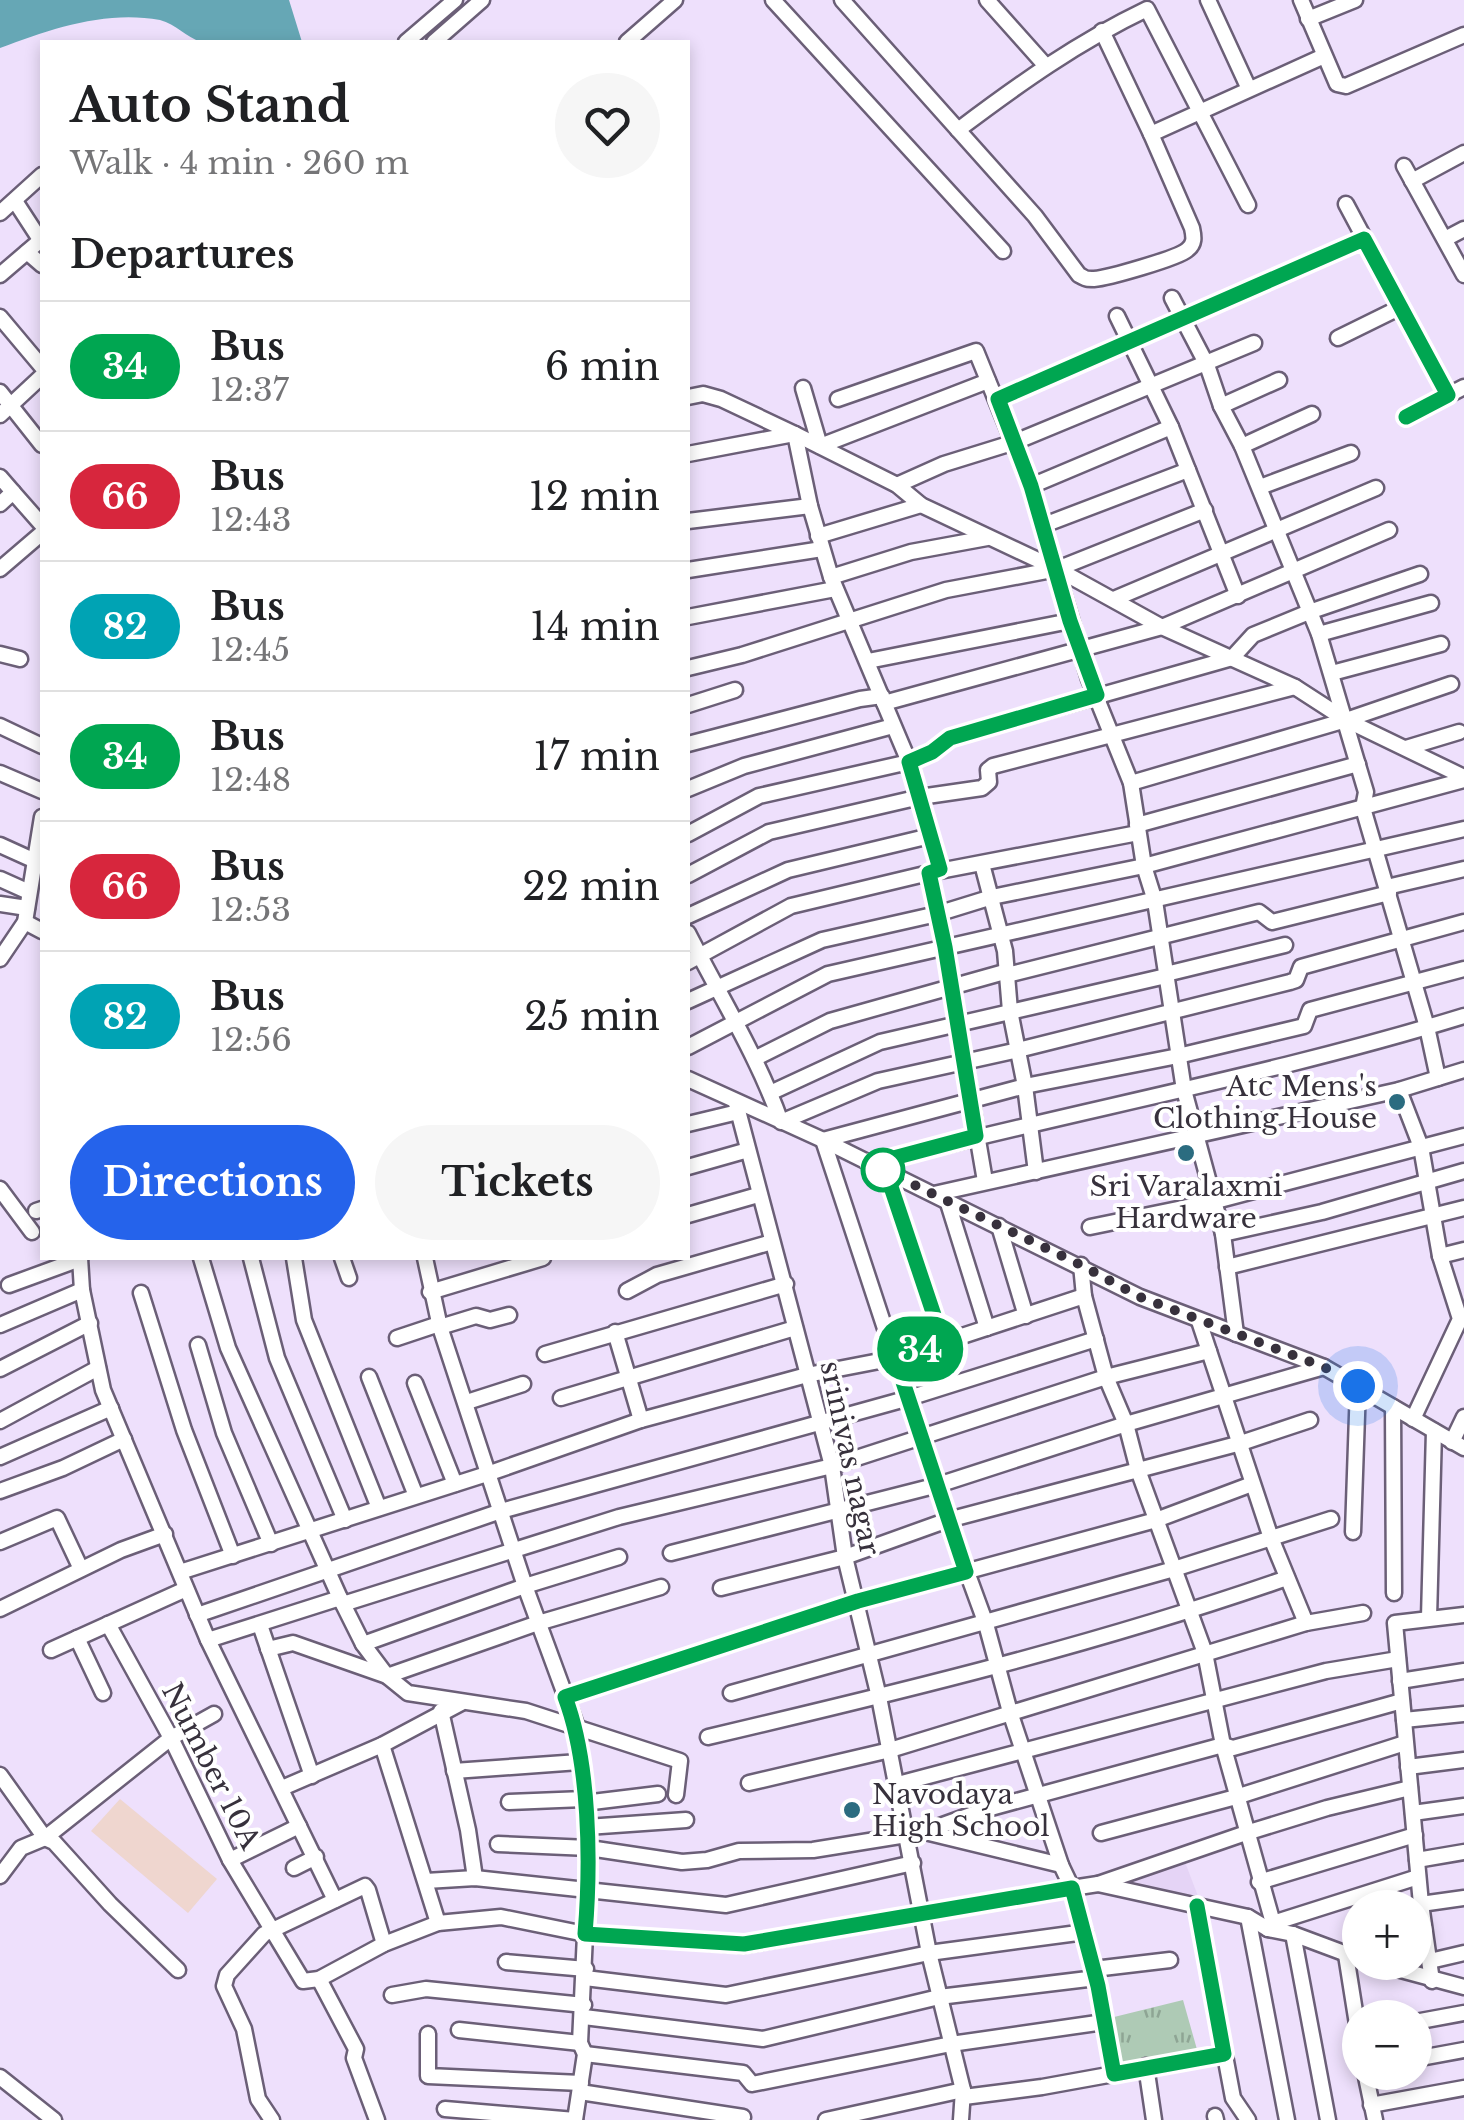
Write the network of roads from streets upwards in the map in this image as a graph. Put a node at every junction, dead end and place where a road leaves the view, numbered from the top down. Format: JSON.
{"nodes":[{"id":1,"x":455,"y":0,"type":"edge"},
{"id":2,"x":482,"y":0,"type":"edge"},
{"id":3,"x":649,"y":0,"type":"edge"},
{"id":4,"x":675,"y":0,"type":"edge"},
{"id":5,"x":773,"y":0,"type":"edge"},
{"id":6,"x":842,"y":0,"type":"edge"},
{"id":7,"x":987,"y":0,"type":"edge"},
{"id":8,"x":1208,"y":0,"type":"edge"},
{"id":9,"x":1301,"y":0,"type":"edge"},
{"id":10,"x":1355,"y":0,"type":"edge"},
{"id":11,"x":660,"y":13,"type":"junction"},
{"id":12,"x":1308,"y":19,"type":"junction"},
{"id":13,"x":1102,"y":31,"type":"junction"},
{"id":14,"x":1464,"y":35,"type":"edge"},
{"id":15,"x":408,"y":40,"type":"edge"},
{"id":16,"x":436,"y":40,"type":"edge"},
{"id":17,"x":629,"y":40,"type":"edge"},
{"id":18,"x":1324,"y":56,"type":"junction"},
{"id":19,"x":1045,"y":65,"type":"junction"},
{"id":20,"x":1249,"y":89,"type":"junction"},
{"id":21,"x":1199,"y":111,"type":"junction"},
{"id":22,"x":958,"y":130,"type":"junction"},
{"id":23,"x":1151,"y":134,"type":"junction"},
{"id":24,"x":1464,"y":153,"type":"edge"},
{"id":25,"x":1404,"y":166,"type":"dead end"},
{"id":26,"x":40,"y":177,"type":"edge"},
{"id":27,"x":1412,"y":180,"type":"junction"},
{"id":28,"x":15,"y":201,"type":"junction"},
{"id":29,"x":1346,"y":204,"type":"dead end"},
{"id":30,"x":1248,"y":205,"type":"dead end"},
{"id":31,"x":0,"y":213,"type":"edge"},
{"id":32,"x":1464,"y":229,"type":"edge"},
{"id":33,"x":40,"y":237,"type":"edge"},
{"id":34,"x":1364,"y":239,"type":"junction"},
{"id":35,"x":1444,"y":239,"type":"junction"},
{"id":36,"x":40,"y":242,"type":"edge"},
{"id":37,"x":1003,"y":251,"type":"dead end"},
{"id":38,"x":27,"y":252,"type":"junction"},
{"id":39,"x":40,"y":263,"type":"edge"},
{"id":40,"x":0,"y":275,"type":"edge"},
{"id":41,"x":1464,"y":275,"type":"edge"},
{"id":42,"x":1172,"y":298,"type":"dead end"},
{"id":43,"x":1401,"y":307,"type":"junction"},
{"id":44,"x":1117,"y":316,"type":"dead end"},
{"id":45,"x":0,"y":317,"type":"edge"},
{"id":46,"x":1183,"y":318,"type":"junction"},
{"id":47,"x":1338,"y":338,"type":"dead end"},
{"id":48,"x":1130,"y":341,"type":"junction"},
{"id":49,"x":1254,"y":343,"type":"dead end"},
{"id":50,"x":1207,"y":364,"type":"junction"},
{"id":51,"x":40,"y":365,"type":"edge"},
{"id":52,"x":40,"y":378,"type":"edge"},
{"id":53,"x":1279,"y":380,"type":"dead end"},
{"id":54,"x":988,"y":381,"type":"junction"},
{"id":55,"x":1153,"y":386,"type":"junction"},
{"id":56,"x":1464,"y":386,"type":"edge"},
{"id":57,"x":803,"y":388,"type":"dead end"},
{"id":58,"x":0,"y":392,"type":"edge"},
{"id":59,"x":1448,"y":395,"type":"junction"},
{"id":60,"x":690,"y":397,"type":"edge"},
{"id":61,"x":838,"y":399,"type":"dead end"},
{"id":62,"x":998,"y":399,"type":"junction"},
{"id":63,"x":1222,"y":406,"type":"junction"},
{"id":64,"x":5,"y":410,"type":"edge"},
{"id":65,"x":1312,"y":414,"type":"dead end"},
{"id":66,"x":1406,"y":417,"type":"dead end"},
{"id":67,"x":1171,"y":428,"type":"junction"},
{"id":68,"x":794,"y":434,"type":"junction"},
{"id":69,"x":1014,"y":442,"type":"junction"},
{"id":70,"x":40,"y":443,"type":"edge"},
{"id":71,"x":820,"y":446,"type":"junction"},
{"id":72,"x":1242,"y":446,"type":"junction"},
{"id":73,"x":1351,"y":452,"type":"dead end"},
{"id":74,"x":690,"y":454,"type":"edge"},
{"id":75,"x":1188,"y":470,"type":"junction"},
{"id":76,"x":0,"y":476,"type":"edge"},
{"id":77,"x":897,"y":485,"type":"junction"},
{"id":78,"x":1031,"y":486,"type":"junction"},
{"id":79,"x":1260,"y":487,"type":"junction"},
{"id":80,"x":1376,"y":488,"type":"dead end"},
{"id":81,"x":14,"y":492,"type":"junction"},
{"id":82,"x":0,"y":504,"type":"edge"},
{"id":83,"x":921,"y":505,"type":"junction"},
{"id":84,"x":810,"y":506,"type":"junction"},
{"id":85,"x":1205,"y":510,"type":"junction"},
{"id":86,"x":690,"y":521,"type":"edge"},
{"id":87,"x":40,"y":523,"type":"edge"},
{"id":88,"x":1044,"y":525,"type":"junction"},
{"id":89,"x":1275,"y":529,"type":"junction"},
{"id":90,"x":1390,"y":530,"type":"dead end"},
{"id":91,"x":40,"y":535,"type":"edge"},
{"id":92,"x":987,"y":538,"type":"junction"},
{"id":93,"x":820,"y":543,"type":"junction"},
{"id":94,"x":1220,"y":552,"type":"junction"},
{"id":95,"x":0,"y":569,"type":"edge"},
{"id":96,"x":1058,"y":569,"type":"junction"},
{"id":97,"x":690,"y":570,"type":"edge"},
{"id":98,"x":1292,"y":572,"type":"junction"},
{"id":99,"x":1420,"y":574,"type":"dead end"},
{"id":100,"x":833,"y":583,"type":"junction"},
{"id":101,"x":1238,"y":596,"type":"junction"},
{"id":102,"x":1114,"y":599,"type":"junction"},
{"id":103,"x":1430,"y":603,"type":"dead end"},
{"id":104,"x":1309,"y":612,"type":"junction"},
{"id":105,"x":690,"y":617,"type":"edge"},
{"id":106,"x":852,"y":621,"type":"junction"},
{"id":107,"x":1070,"y":621,"type":"junction"},
{"id":108,"x":1162,"y":626,"type":"junction"},
{"id":109,"x":1319,"y":634,"type":"junction"},
{"id":110,"x":1442,"y":644,"type":"dead end"},
{"id":111,"x":1080,"y":650,"type":"junction"},
{"id":112,"x":0,"y":654,"type":"edge"},
{"id":113,"x":1232,"y":658,"type":"junction"},
{"id":114,"x":20,"y":659,"type":"dead end"},
{"id":115,"x":868,"y":661,"type":"junction"},
{"id":116,"x":690,"y":667,"type":"edge"},
{"id":117,"x":1332,"y":673,"type":"junction"},
{"id":118,"x":1451,"y":684,"type":"dead end"},
{"id":119,"x":1294,"y":687,"type":"junction"},
{"id":120,"x":735,"y":690,"type":"dead end"},
{"id":121,"x":1097,"y":695,"type":"junction"},
{"id":122,"x":883,"y":699,"type":"junction"},
{"id":123,"x":690,"y":704,"type":"edge"},
{"id":124,"x":1346,"y":720,"type":"junction"},
{"id":125,"x":0,"y":726,"type":"edge"},
{"id":126,"x":893,"y":726,"type":"junction"},
{"id":127,"x":1458,"y":732,"type":"dead end"},
{"id":128,"x":1109,"y":736,"type":"junction"},
{"id":129,"x":690,"y":743,"type":"edge"},
{"id":130,"x":40,"y":745,"type":"edge"},
{"id":131,"x":1406,"y":748,"type":"junction"},
{"id":132,"x":909,"y":762,"type":"junction"},
{"id":133,"x":1358,"y":764,"type":"junction"},
{"id":134,"x":0,"y":773,"type":"edge"},
{"id":135,"x":1464,"y":779,"type":"edge"},
{"id":136,"x":1131,"y":783,"type":"junction"},
{"id":137,"x":690,"y":788,"type":"edge"},
{"id":138,"x":40,"y":790,"type":"edge"},
{"id":139,"x":920,"y":798,"type":"junction"},
{"id":140,"x":1363,"y":808,"type":"junction"},
{"id":141,"x":40,"y":827,"type":"edge"},
{"id":142,"x":1138,"y":829,"type":"junction"},
{"id":143,"x":1464,"y":830,"type":"edge"},
{"id":144,"x":690,"y":833,"type":"edge"},
{"id":145,"x":930,"y":836,"type":"junction"},
{"id":146,"x":0,"y":845,"type":"edge"},
{"id":147,"x":1374,"y":852,"type":"junction"},
{"id":148,"x":33,"y":860,"type":"junction"},
{"id":149,"x":982,"y":864,"type":"junction"},
{"id":150,"x":1144,"y":866,"type":"junction"},
{"id":151,"x":1464,"y":869,"type":"edge"},
{"id":152,"x":934,"y":871,"type":"junction"},
{"id":153,"x":690,"y":874,"type":"edge"},
{"id":154,"x":0,"y":879,"type":"edge"},
{"id":155,"x":1388,"y":890,"type":"junction"},
{"id":156,"x":29,"y":892,"type":"junction"},
{"id":157,"x":992,"y":897,"type":"junction"},
{"id":158,"x":1155,"y":900,"type":"junction"},
{"id":159,"x":0,"y":904,"type":"edge"},
{"id":160,"x":936,"y":914,"type":"junction"},
{"id":161,"x":26,"y":915,"type":"junction"},
{"id":162,"x":690,"y":915,"type":"edge"},
{"id":163,"x":1464,"y":922,"type":"edge"},
{"id":164,"x":40,"y":929,"type":"edge"},
{"id":165,"x":1000,"y":935,"type":"junction"},
{"id":166,"x":1160,"y":937,"type":"junction"},
{"id":167,"x":1402,"y":940,"type":"junction"},
{"id":168,"x":1285,"y":945,"type":"dead end"},
{"id":169,"x":945,"y":947,"type":"junction"},
{"id":170,"x":0,"y":958,"type":"edge"},
{"id":171,"x":694,"y":960,"type":"edge"},
{"id":172,"x":1464,"y":969,"type":"edge"},
{"id":173,"x":1007,"y":973,"type":"junction"},
{"id":174,"x":1166,"y":975,"type":"junction"},
{"id":175,"x":1414,"y":984,"type":"junction"},
{"id":176,"x":951,"y":986,"type":"junction"},
{"id":177,"x":714,"y":988,"type":"junction"},
{"id":178,"x":690,"y":1000,"type":"edge"},
{"id":179,"x":1010,"y":1011,"type":"junction"},
{"id":180,"x":1172,"y":1012,"type":"junction"},
{"id":181,"x":1464,"y":1016,"type":"edge"},
{"id":182,"x":736,"y":1023,"type":"junction"},
{"id":183,"x":958,"y":1024,"type":"junction"},
{"id":184,"x":1428,"y":1027,"type":"junction"},
{"id":185,"x":690,"y":1047,"type":"edge"},
{"id":186,"x":1018,"y":1050,"type":"junction"},
{"id":187,"x":1178,"y":1056,"type":"junction"},
{"id":188,"x":756,"y":1058,"type":"junction"},
{"id":189,"x":964,"y":1062,"type":"junction"},
{"id":190,"x":1464,"y":1070,"type":"edge"},
{"id":191,"x":1438,"y":1078,"type":"junction"},
{"id":192,"x":690,"y":1080,"type":"edge"},
{"id":193,"x":1026,"y":1086,"type":"junction"},
{"id":194,"x":1184,"y":1090,"type":"junction"},
{"id":195,"x":1399,"y":1090,"type":"junction"},
{"id":196,"x":770,"y":1093,"type":"junction"},
{"id":197,"x":970,"y":1100,"type":"junction"},
{"id":198,"x":737,"y":1107,"type":"junction"},
{"id":199,"x":781,"y":1122,"type":"junction"},
{"id":200,"x":690,"y":1123,"type":"edge"},
{"id":201,"x":1032,"y":1124,"type":"junction"},
{"id":202,"x":976,"y":1136,"type":"junction"},
{"id":203,"x":1464,"y":1136,"type":"edge"},
{"id":204,"x":1195,"y":1137,"type":"junction"},
{"id":205,"x":823,"y":1140,"type":"junction"},
{"id":206,"x":1421,"y":1147,"type":"junction"},
{"id":207,"x":748,"y":1150,"type":"junction"},
{"id":208,"x":871,"y":1164,"type":"junction"},
{"id":209,"x":690,"y":1166,"type":"edge"},
{"id":210,"x":1464,"y":1171,"type":"edge"},
{"id":211,"x":886,"y":1172,"type":"junction"},
{"id":212,"x":1036,"y":1172,"type":"junction"},
{"id":213,"x":1428,"y":1179,"type":"junction"},
{"id":214,"x":985,"y":1182,"type":"junction"},
{"id":215,"x":0,"y":1189,"type":"edge"},
{"id":216,"x":758,"y":1195,"type":"junction"},
{"id":217,"x":940,"y":1197,"type":"junction"},
{"id":218,"x":1212,"y":1202,"type":"junction"},
{"id":219,"x":1464,"y":1208,"type":"edge"},
{"id":220,"x":690,"y":1214,"type":"edge"},
{"id":221,"x":1434,"y":1216,"type":"junction"},
{"id":222,"x":999,"y":1226,"type":"junction"},
{"id":223,"x":1090,"y":1227,"type":"dead end"},
{"id":224,"x":32,"y":1232,"type":"dead end"},
{"id":225,"x":1223,"y":1234,"type":"junction"},
{"id":226,"x":772,"y":1242,"type":"junction"},
{"id":227,"x":1464,"y":1250,"type":"edge"},
{"id":228,"x":1440,"y":1256,"type":"junction"},
{"id":229,"x":75,"y":1260,"type":"edge"},
{"id":230,"x":80,"y":1260,"type":"edge"},
{"id":231,"x":202,"y":1260,"type":"edge"},
{"id":232,"x":252,"y":1260,"type":"edge"},
{"id":233,"x":294,"y":1260,"type":"edge"},
{"id":234,"x":343,"y":1260,"type":"edge"},
{"id":235,"x":424,"y":1260,"type":"edge"},
{"id":236,"x":537,"y":1260,"type":"edge"},
{"id":237,"x":653,"y":1260,"type":"edge"},
{"id":238,"x":1081,"y":1265,"type":"junction"},
{"id":239,"x":1226,"y":1266,"type":"junction"},
{"id":240,"x":657,"y":1274,"type":"junction"},
{"id":241,"x":349,"y":1278,"type":"dead end"},
{"id":242,"x":786,"y":1284,"type":"junction"},
{"id":243,"x":8,"y":1285,"type":"dead end"},
{"id":244,"x":1459,"y":1288,"type":"edge"},
{"id":245,"x":82,"y":1290,"type":"junction"},
{"id":246,"x":627,"y":1291,"type":"dead end"},
{"id":247,"x":430,"y":1292,"type":"junction"},
{"id":248,"x":141,"y":1293,"type":"dead end"},
{"id":249,"x":1084,"y":1296,"type":"junction"},
{"id":250,"x":509,"y":1315,"type":"dead end"},
{"id":251,"x":1026,"y":1316,"type":"junction"},
{"id":252,"x":1199,"y":1321,"type":"junction"},
{"id":253,"x":90,"y":1323,"type":"junction"},
{"id":254,"x":0,"y":1324,"type":"edge"},
{"id":255,"x":440,"y":1325,"type":"junction"},
{"id":256,"x":795,"y":1328,"type":"junction"},
{"id":257,"x":987,"y":1328,"type":"junction"},
{"id":258,"x":615,"y":1332,"type":"junction"},
{"id":259,"x":1236,"y":1334,"type":"junction"},
{"id":260,"x":397,"y":1338,"type":"dead end"},
{"id":261,"x":1096,"y":1339,"type":"junction"},
{"id":262,"x":943,"y":1342,"type":"junction"},
{"id":263,"x":198,"y":1345,"type":"dead end"},
{"id":264,"x":1209,"y":1351,"type":"junction"},
{"id":265,"x":545,"y":1354,"type":"dead end"},
{"id":266,"x":895,"y":1358,"type":"junction"},
{"id":267,"x":1324,"y":1367,"type":"junction"},
{"id":268,"x":98,"y":1368,"type":"junction"},
{"id":269,"x":0,"y":1369,"type":"edge"},
{"id":270,"x":807,"y":1375,"type":"junction"},
{"id":271,"x":370,"y":1377,"type":"dead end"},
{"id":272,"x":630,"y":1377,"type":"junction"},
{"id":273,"x":1106,"y":1377,"type":"junction"},
{"id":274,"x":415,"y":1383,"type":"dead end"},
{"id":275,"x":522,"y":1384,"type":"dead end"},
{"id":276,"x":1358,"y":1386,"type":"junction"},
{"id":277,"x":1225,"y":1396,"type":"junction"},
{"id":278,"x":561,"y":1398,"type":"dead end"},
{"id":279,"x":909,"y":1398,"type":"junction"},
{"id":280,"x":467,"y":1402,"type":"junction"},
{"id":281,"x":1393,"y":1407,"type":"junction"},
{"id":282,"x":111,"y":1408,"type":"junction"},
{"id":283,"x":1464,"y":1416,"type":"edge"},
{"id":284,"x":1413,"y":1419,"type":"junction"},
{"id":285,"x":642,"y":1420,"type":"junction"},
{"id":286,"x":1310,"y":1420,"type":"dead end"},
{"id":287,"x":0,"y":1421,"type":"edge"},
{"id":288,"x":820,"y":1422,"type":"junction"},
{"id":289,"x":1126,"y":1424,"type":"junction"},
{"id":290,"x":1434,"y":1431,"type":"junction"},
{"id":291,"x":920,"y":1436,"type":"junction"},
{"id":292,"x":124,"y":1440,"type":"junction"},
{"id":293,"x":1241,"y":1444,"type":"junction"},
{"id":294,"x":1458,"y":1445,"type":"edge"},
{"id":295,"x":0,"y":1457,"type":"edge"},
{"id":296,"x":832,"y":1466,"type":"junction"},
{"id":297,"x":1138,"y":1470,"type":"junction"},
{"id":298,"x":490,"y":1473,"type":"junction"},
{"id":299,"x":455,"y":1484,"type":"junction"},
{"id":300,"x":1252,"y":1484,"type":"junction"},
{"id":301,"x":938,"y":1486,"type":"junction"},
{"id":302,"x":0,"y":1491,"type":"edge"},
{"id":303,"x":416,"y":1496,"type":"junction"},
{"id":304,"x":380,"y":1508,"type":"junction"},
{"id":305,"x":837,"y":1510,"type":"junction"},
{"id":306,"x":501,"y":1511,"type":"junction"},
{"id":307,"x":1331,"y":1519,"type":"dead end"},
{"id":308,"x":345,"y":1520,"type":"junction"},
{"id":309,"x":948,"y":1520,"type":"junction"},
{"id":310,"x":1156,"y":1520,"type":"junction"},
{"id":311,"x":312,"y":1530,"type":"junction"},
{"id":312,"x":1353,"y":1532,"type":"dead end"},
{"id":313,"x":165,"y":1534,"type":"junction"},
{"id":314,"x":1271,"y":1538,"type":"junction"},
{"id":315,"x":0,"y":1542,"type":"edge"},
{"id":316,"x":272,"y":1544,"type":"junction"},
{"id":317,"x":514,"y":1550,"type":"junction"},
{"id":318,"x":671,"y":1553,"type":"dead end"},
{"id":319,"x":232,"y":1556,"type":"junction"},
{"id":320,"x":619,"y":1557,"type":"dead end"},
{"id":321,"x":845,"y":1557,"type":"junction"},
{"id":322,"x":80,"y":1569,"type":"junction"},
{"id":323,"x":328,"y":1569,"type":"junction"},
{"id":324,"x":1174,"y":1569,"type":"junction"},
{"id":325,"x":180,"y":1572,"type":"junction"},
{"id":326,"x":966,"y":1572,"type":"junction"},
{"id":327,"x":1287,"y":1578,"type":"junction"},
{"id":328,"x":525,"y":1586,"type":"junction"},
{"id":329,"x":662,"y":1588,"type":"dead end"},
{"id":330,"x":721,"y":1588,"type":"dead end"},
{"id":331,"x":186,"y":1589,"type":"junction"},
{"id":332,"x":1394,"y":1593,"type":"dead end"},
{"id":333,"x":342,"y":1601,"type":"junction"},
{"id":334,"x":858,"y":1601,"type":"junction"},
{"id":335,"x":0,"y":1609,"type":"edge"},
{"id":336,"x":1191,"y":1612,"type":"junction"},
{"id":337,"x":1363,"y":1613,"type":"dead end"},
{"id":338,"x":197,"y":1614,"type":"junction"},
{"id":339,"x":1464,"y":1614,"type":"edge"},
{"id":340,"x":1429,"y":1618,"type":"junction"},
{"id":341,"x":1306,"y":1622,"type":"junction"},
{"id":342,"x":538,"y":1623,"type":"junction"},
{"id":343,"x":108,"y":1624,"type":"junction"},
{"id":344,"x":986,"y":1624,"type":"junction"},
{"id":345,"x":260,"y":1625,"type":"junction"},
{"id":346,"x":76,"y":1638,"type":"junction"},
{"id":347,"x":208,"y":1640,"type":"junction"},
{"id":348,"x":363,"y":1644,"type":"junction"},
{"id":349,"x":268,"y":1648,"type":"junction"},
{"id":350,"x":51,"y":1650,"type":"dead end"},
{"id":351,"x":868,"y":1653,"type":"junction"},
{"id":352,"x":1206,"y":1653,"type":"junction"},
{"id":353,"x":1398,"y":1659,"type":"junction"},
{"id":354,"x":996,"y":1668,"type":"junction"},
{"id":355,"x":1464,"y":1672,"type":"edge"},
{"id":356,"x":387,"y":1676,"type":"junction"},
{"id":357,"x":1400,"y":1681,"type":"junction"},
{"id":358,"x":103,"y":1693,"type":"dead end"},
{"id":359,"x":731,"y":1694,"type":"dead end"},
{"id":360,"x":565,"y":1697,"type":"junction"},
{"id":361,"x":880,"y":1697,"type":"junction"},
{"id":362,"x":1212,"y":1701,"type":"junction"},
{"id":363,"x":1402,"y":1701,"type":"junction"},
{"id":364,"x":461,"y":1702,"type":"junction"},
{"id":365,"x":441,"y":1710,"type":"junction"},
{"id":366,"x":1010,"y":1712,"type":"junction"},
{"id":367,"x":214,"y":1714,"type":"dead end"},
{"id":368,"x":1464,"y":1714,"type":"edge"},
{"id":369,"x":1404,"y":1720,"type":"junction"},
{"id":370,"x":578,"y":1730,"type":"junction"},
{"id":371,"x":708,"y":1737,"type":"dead end"},
{"id":372,"x":172,"y":1738,"type":"junction"},
{"id":373,"x":1405,"y":1743,"type":"junction"},
{"id":374,"x":382,"y":1745,"type":"junction"},
{"id":375,"x":1223,"y":1746,"type":"junction"},
{"id":376,"x":1023,"y":1749,"type":"junction"},
{"id":377,"x":890,"y":1750,"type":"junction"},
{"id":378,"x":1464,"y":1760,"type":"edge"},
{"id":379,"x":579,"y":1762,"type":"junction"},
{"id":380,"x":1408,"y":1768,"type":"junction"},
{"id":381,"x":454,"y":1771,"type":"junction"},
{"id":382,"x":0,"y":1775,"type":"edge"},
{"id":383,"x":312,"y":1776,"type":"junction"},
{"id":384,"x":749,"y":1783,"type":"dead end"},
{"id":385,"x":898,"y":1784,"type":"junction"},
{"id":386,"x":282,"y":1788,"type":"junction"},
{"id":387,"x":1410,"y":1788,"type":"junction"},
{"id":388,"x":658,"y":1794,"type":"dead end"},
{"id":389,"x":676,"y":1795,"type":"dead end"},
{"id":390,"x":1037,"y":1796,"type":"junction"},
{"id":391,"x":1236,"y":1797,"type":"junction"},
{"id":392,"x":584,"y":1801,"type":"junction"},
{"id":393,"x":509,"y":1802,"type":"dead end"},
{"id":394,"x":1464,"y":1806,"type":"edge"},
{"id":395,"x":1412,"y":1812,"type":"junction"},
{"id":396,"x":686,"y":1820,"type":"dead end"},
{"id":397,"x":300,"y":1826,"type":"junction"},
{"id":398,"x":587,"y":1826,"type":"junction"},
{"id":399,"x":908,"y":1832,"type":"junction"},
{"id":400,"x":925,"y":1832,"type":"junction"},
{"id":401,"x":1101,"y":1833,"type":"dead end"},
{"id":402,"x":1246,"y":1833,"type":"junction"},
{"id":403,"x":1414,"y":1835,"type":"junction"},
{"id":404,"x":45,"y":1838,"type":"junction"},
{"id":405,"x":498,"y":1844,"type":"dead end"},
{"id":406,"x":589,"y":1848,"type":"junction"},
{"id":407,"x":1464,"y":1852,"type":"edge"},
{"id":408,"x":316,"y":1858,"type":"junction"},
{"id":409,"x":230,"y":1860,"type":"junction"},
{"id":410,"x":1417,"y":1860,"type":"junction"},
{"id":411,"x":913,"y":1862,"type":"junction"},
{"id":412,"x":1061,"y":1865,"type":"junction"},
{"id":413,"x":294,"y":1868,"type":"dead end"},
{"id":414,"x":0,"y":1876,"type":"edge"},
{"id":415,"x":1418,"y":1877,"type":"junction"},
{"id":416,"x":475,"y":1878,"type":"junction"},
{"id":417,"x":426,"y":1881,"type":"junction"},
{"id":418,"x":1259,"y":1882,"type":"junction"},
{"id":419,"x":1098,"y":1884,"type":"junction"},
{"id":420,"x":1072,"y":1888,"type":"junction"},
{"id":421,"x":1419,"y":1890,"type":"edge"},
{"id":422,"x":589,"y":1891,"type":"junction"},
{"id":423,"x":1464,"y":1898,"type":"edge"},
{"id":424,"x":336,"y":1900,"type":"junction"},
{"id":425,"x":1432,"y":1902,"type":"edge"},
{"id":426,"x":1197,"y":1906,"type":"junction"},
{"id":427,"x":923,"y":1912,"type":"junction"},
{"id":428,"x":1248,"y":1917,"type":"junction"},
{"id":429,"x":438,"y":1923,"type":"junction"},
{"id":430,"x":1270,"y":1926,"type":"junction"},
{"id":431,"x":273,"y":1930,"type":"junction"},
{"id":432,"x":1086,"y":1932,"type":"junction"},
{"id":433,"x":585,"y":1934,"type":"junction"},
{"id":434,"x":1293,"y":1934,"type":"junction"},
{"id":435,"x":384,"y":1944,"type":"junction"},
{"id":436,"x":1342,"y":1953,"type":"edge"},
{"id":437,"x":1464,"y":1953,"type":"edge"},
{"id":438,"x":929,"y":1954,"type":"junction"},
{"id":439,"x":1170,"y":1960,"type":"dead end"},
{"id":440,"x":1432,"y":1961,"type":"edge"},
{"id":441,"x":506,"y":1962,"type":"dead end"},
{"id":442,"x":178,"y":1970,"type":"dead end"},
{"id":443,"x":1095,"y":1973,"type":"junction"},
{"id":444,"x":585,"y":1974,"type":"junction"},
{"id":445,"x":319,"y":1979,"type":"junction"},
{"id":446,"x":1429,"y":1980,"type":"edge"},
{"id":447,"x":1432,"y":1981,"type":"joint"},
{"id":448,"x":1464,"y":1987,"type":"edge"},
{"id":449,"x":392,"y":1995,"type":"dead end"},
{"id":450,"x":939,"y":1997,"type":"junction"},
{"id":451,"x":584,"y":2010,"type":"junction"},
{"id":452,"x":1464,"y":2013,"type":"edge"},
{"id":453,"x":1432,"y":2019,"type":"edge"},
{"id":454,"x":1104,"y":2022,"type":"junction"},
{"id":455,"x":458,"y":2030,"type":"dead end"},
{"id":456,"x":428,"y":2034,"type":"dead end"},
{"id":457,"x":951,"y":2044,"type":"junction"},
{"id":458,"x":582,"y":2048,"type":"junction"},
{"id":459,"x":1464,"y":2050,"type":"edge"},
{"id":460,"x":1224,"y":2054,"type":"junction"},
{"id":461,"x":1432,"y":2056,"type":"edge"},
{"id":462,"x":1146,"y":2066,"type":"junction"},
{"id":463,"x":1114,"y":2074,"type":"junction"},
{"id":464,"x":0,"y":2076,"type":"edge"},
{"id":465,"x":581,"y":2088,"type":"junction"},
{"id":466,"x":1464,"y":2088,"type":"edge"},
{"id":467,"x":964,"y":2093,"type":"junction"},
{"id":468,"x":445,"y":2110,"type":"dead end"},
{"id":469,"x":1373,"y":2112,"type":"edge"},
{"id":470,"x":743,"y":2117,"type":"dead end"},
{"id":471,"x":54,"y":2120,"type":"edge"},
{"id":472,"x":272,"y":2120,"type":"edge"},
{"id":473,"x":377,"y":2120,"type":"edge"},
{"id":474,"x":574,"y":2120,"type":"edge"},
{"id":475,"x":826,"y":2120,"type":"edge"},
{"id":476,"x":961,"y":2120,"type":"edge"},
{"id":477,"x":1154,"y":2120,"type":"edge"},
{"id":478,"x":1248,"y":2120,"type":"edge"},
{"id":479,"x":1287,"y":2120,"type":"edge"},
{"id":480,"x":1328,"y":2120,"type":"edge"}],
"edges":[{"from":1,"to":15,"type":"street"},
{"from":2,"to":16,"type":"street"},
{"from":3,"to":11,"type":"street"},
{"from":4,"to":11,"type":"street"},
{"from":5,"to":37,"type":"street"},
{"from":6,"to":22,"type":"street"},
{"from":7,"to":19,"type":"street"},
{"from":8,"to":20,"type":"street"},
{"from":9,"to":12,"type":"street"},
{"from":10,"to":12,"type":"street"},
{"from":11,"to":17,"type":"street"},
{"from":12,"to":18,"type":"street"},
{"from":13,"to":19,"type":"street"},
{"from":13,"to":21,"type":"street"},
{"from":13,"to":23,"type":"street"},
{"from":14,"to":18,"type":"street"},
{"from":18,"to":20,"type":"street"},
{"from":19,"to":22,"type":"street"},
{"from":20,"to":21,"type":"street"},
{"from":21,"to":23,"type":"street"},
{"from":21,"to":30,"type":"street"},
{"from":22,"to":23,"type":"street"},
{"from":24,"to":27,"type":"street"},
{"from":25,"to":27,"type":"street"},
{"from":26,"to":28,"type":"street"},
{"from":27,"to":35,"type":"street"},
{"from":28,"to":31,"type":"street"},
{"from":28,"to":33,"type":"street"},
{"from":29,"to":34,"type":"street"},
{"from":32,"to":35,"type":"street"},
{"from":34,"to":43,"type":"street"},
{"from":34,"to":46,"type":"street"},
{"from":35,"to":41,"type":"street"},
{"from":36,"to":38,"type":"street"},
{"from":38,"to":39,"type":"street"},
{"from":38,"to":40,"type":"street"},
{"from":42,"to":46,"type":"street"},
{"from":43,"to":47,"type":"street"},
{"from":43,"to":59,"type":"street"},
{"from":44,"to":48,"type":"street"},
{"from":45,"to":51,"type":"street"},
{"from":46,"to":48,"type":"street"},
{"from":46,"to":50,"type":"street"},
{"from":48,"to":55,"type":"street"},
{"from":48,"to":62,"type":"street"},
{"from":49,"to":50,"type":"street"},
{"from":50,"to":55,"type":"street"},
{"from":50,"to":63,"type":"street"},
{"from":52,"to":64,"type":"street"},
{"from":53,"to":63,"type":"street"},
{"from":54,"to":61,"type":"street"},
{"from":54,"to":62,"type":"street"},
{"from":54,"to":71,"type":"street"},
{"from":55,"to":67,"type":"street"},
{"from":55,"to":69,"type":"street"},
{"from":56,"to":59,"type":"street"},
{"from":57,"to":71,"type":"street"},
{"from":58,"to":64,"type":"street"},
{"from":59,"to":66,"type":"street"},
{"from":60,"to":68,"type":"street"},
{"from":62,"to":69,"type":"street"},
{"from":63,"to":72,"type":"street"},
{"from":64,"to":70,"type":"street"},
{"from":65,"to":72,"type":"street"},
{"from":67,"to":75,"type":"street"},
{"from":67,"to":78,"type":"street"},
{"from":68,"to":71,"type":"street"},
{"from":68,"to":74,"type":"street"},
{"from":68,"to":84,"type":"street"},
{"from":69,"to":77,"type":"street"},
{"from":69,"to":78,"type":"street"},
{"from":71,"to":77,"type":"street"},
{"from":72,"to":79,"type":"street"},
{"from":73,"to":79,"type":"street"},
{"from":75,"to":85,"type":"street"},
{"from":75,"to":88,"type":"street"},
{"from":76,"to":81,"type":"street"},
{"from":77,"to":83,"type":"street"},
{"from":78,"to":88,"type":"street"},
{"from":79,"to":89,"type":"street"},
{"from":80,"to":89,"type":"street"},
{"from":81,"to":82,"type":"street"},
{"from":81,"to":87,"type":"street"},
{"from":83,"to":92,"type":"street"},
{"from":83,"to":93,"type":"street"},
{"from":84,"to":86,"type":"street"},
{"from":84,"to":93,"type":"street"},
{"from":85,"to":94,"type":"street"},
{"from":85,"to":96,"type":"street"},
{"from":88,"to":96,"type":"street"},
{"from":89,"to":94,"type":"street"},
{"from":89,"to":98,"type":"street"},
{"from":90,"to":98,"type":"street"},
{"from":91,"to":95,"type":"street"},
{"from":92,"to":96,"type":"street"},
{"from":92,"to":100,"type":"street"},
{"from":93,"to":97,"type":"street"},
{"from":93,"to":100,"type":"street"},
{"from":94,"to":101,"type":"street"},
{"from":94,"to":102,"type":"street"},
{"from":96,"to":102,"type":"street"},
{"from":96,"to":106,"type":"street"},
{"from":96,"to":107,"type":"street"},
{"from":98,"to":101,"type":"street"},
{"from":98,"to":104,"type":"street"},
{"from":99,"to":104,"type":"street"},
{"from":100,"to":105,"type":"street"},
{"from":100,"to":106,"type":"street"},
{"from":101,"to":108,"type":"street"},
{"from":102,"to":108,"type":"street"},
{"from":103,"to":109,"type":"street"},
{"from":104,"to":109,"type":"street"},
{"from":104,"to":113,"type":"street"},
{"from":106,"to":115,"type":"street"},
{"from":106,"to":116,"type":"street"},
{"from":107,"to":111,"type":"street"},
{"from":107,"to":115,"type":"street"},
{"from":108,"to":111,"type":"street"},
{"from":108,"to":113,"type":"street"},
{"from":109,"to":117,"type":"street"},
{"from":110,"to":117,"type":"street"},
{"from":111,"to":121,"type":"street"},
{"from":111,"to":122,"type":"street"},
{"from":112,"to":114,"type":"street"},
{"from":113,"to":119,"type":"street"},
{"from":113,"to":121,"type":"street"},
{"from":115,"to":122,"type":"street"},
{"from":117,"to":124,"type":"street"},
{"from":118,"to":124,"type":"street"},
{"from":119,"to":124,"type":"street"},
{"from":119,"to":128,"type":"street"},
{"from":120,"to":123,"type":"street"},
{"from":121,"to":128,"type":"street"},
{"from":121,"to":132,"type":"street"},
{"from":122,"to":126,"type":"street"},
{"from":122,"to":129,"type":"street"},
{"from":124,"to":131,"type":"street"},
{"from":124,"to":133,"type":"street"},
{"from":124,"to":136,"type":"street"},
{"from":125,"to":130,"type":"street"},
{"from":126,"to":132,"type":"street"},
{"from":126,"to":137,"type":"street"},
{"from":127,"to":131,"type":"street"},
{"from":128,"to":136,"type":"street"},
{"from":128,"to":139,"type":"street"},
{"from":131,"to":135,"type":"street"},
{"from":132,"to":139,"type":"street"},
{"from":132,"to":144,"type":"street"},
{"from":133,"to":140,"type":"street"},
{"from":133,"to":142,"type":"street"},
{"from":134,"to":138,"type":"street"},
{"from":135,"to":140,"type":"street"},
{"from":136,"to":142,"type":"street"},
{"from":139,"to":145,"type":"street"},
{"from":139,"to":153,"type":"street"},
{"from":140,"to":147,"type":"street"},
{"from":140,"to":150,"type":"street"},
{"from":141,"to":148,"type":"street"},
{"from":142,"to":149,"type":"street"},
{"from":142,"to":150,"type":"street"},
{"from":143,"to":147,"type":"street"},
{"from":145,"to":152,"type":"street"},
{"from":145,"to":162,"type":"street"},
{"from":146,"to":148,"type":"street"},
{"from":147,"to":155,"type":"street"},
{"from":147,"to":158,"type":"street"},
{"from":148,"to":156,"type":"street"},
{"from":149,"to":152,"type":"street"},
{"from":149,"to":157,"type":"street"},
{"from":150,"to":157,"type":"street"},
{"from":150,"to":158,"type":"street"},
{"from":151,"to":155,"type":"street"},
{"from":152,"to":160,"type":"street"},
{"from":152,"to":171,"type":"street"},
{"from":154,"to":156,"type":"street"},
{"from":155,"to":166,"type":"street"},
{"from":155,"to":167,"type":"street"},
{"from":156,"to":161,"type":"street"},
{"from":157,"to":160,"type":"street"},
{"from":157,"to":165,"type":"street"},
{"from":158,"to":165,"type":"street"},
{"from":158,"to":166,"type":"street"},
{"from":159,"to":161,"type":"street"},
{"from":160,"to":169,"type":"street"},
{"from":160,"to":177,"type":"street"},
{"from":161,"to":164,"type":"street"},
{"from":161,"to":170,"type":"street"},
{"from":163,"to":167,"type":"street"},
{"from":165,"to":169,"type":"street"},
{"from":165,"to":173,"type":"street"},
{"from":166,"to":173,"type":"street"},
{"from":166,"to":174,"type":"street"},
{"from":167,"to":175,"type":"street"},
{"from":167,"to":180,"type":"street"},
{"from":168,"to":174,"type":"street"},
{"from":169,"to":176,"type":"street"},
{"from":169,"to":182,"type":"street"},
{"from":171,"to":177,"type":"street"},
{"from":172,"to":175,"type":"street"},
{"from":173,"to":176,"type":"street"},
{"from":173,"to":179,"type":"street"},
{"from":174,"to":179,"type":"street"},
{"from":174,"to":180,"type":"street"},
{"from":175,"to":184,"type":"street"},
{"from":175,"to":187,"type":"street"},
{"from":176,"to":183,"type":"street"},
{"from":176,"to":188,"type":"street"},
{"from":177,"to":178,"type":"street"},
{"from":177,"to":182,"type":"street"},
{"from":179,"to":183,"type":"street"},
{"from":179,"to":186,"type":"street"},
{"from":180,"to":186,"type":"street"},
{"from":180,"to":187,"type":"street"},
{"from":181,"to":184,"type":"street"},
{"from":182,"to":185,"type":"street"},
{"from":182,"to":188,"type":"street"},
{"from":183,"to":189,"type":"street"},
{"from":183,"to":196,"type":"street"},
{"from":184,"to":191,"type":"street"},
{"from":184,"to":194,"type":"street"},
{"from":186,"to":189,"type":"street"},
{"from":186,"to":193,"type":"street"},
{"from":187,"to":193,"type":"street"},
{"from":187,"to":194,"type":"street"},
{"from":188,"to":196,"type":"street"},
{"from":189,"to":197,"type":"street"},
{"from":189,"to":199,"type":"street"},
{"from":190,"to":191,"type":"street"},
{"from":191,"to":195,"type":"street"},
{"from":192,"to":198,"type":"street"},
{"from":193,"to":197,"type":"street"},
{"from":193,"to":201,"type":"street"},
{"from":194,"to":201,"type":"street"},
{"from":194,"to":204,"type":"street"},
{"from":195,"to":204,"type":"street"},
{"from":195,"to":206,"type":"street"},
{"from":196,"to":199,"type":"street"},
{"from":197,"to":202,"type":"street"},
{"from":197,"to":205,"type":"street"},
{"from":198,"to":199,"type":"street"},
{"from":198,"to":200,"type":"street"},
{"from":198,"to":207,"type":"street","name":"srinivas nagar"},
{"from":199,"to":205,"type":"street"},
{"from":201,"to":202,"type":"street"},
{"from":201,"to":212,"type":"street"},
{"from":202,"to":208,"type":"street"},
{"from":202,"to":214,"type":"street"},
{"from":203,"to":206,"type":"street"},
{"from":204,"to":212,"type":"street"},
{"from":204,"to":218,"type":"street"},
{"from":205,"to":208,"type":"street"},
{"from":205,"to":266,"type":"street"},
{"from":206,"to":213,"type":"street"},
{"from":206,"to":218,"type":"street"},
{"from":207,"to":209,"type":"street"},
{"from":207,"to":216,"type":"street","name":"srinivas nagar"},
{"from":208,"to":211,"type":"street"},
{"from":210,"to":213,"type":"street"},
{"from":211,"to":217,"type":"street"},
{"from":211,"to":262,"type":"street"},
{"from":212,"to":214,"type":"street"},
{"from":213,"to":221,"type":"street"},
{"from":213,"to":225,"type":"street"},
{"from":214,"to":217,"type":"street"},
{"from":215,"to":224,"type":"street"},
{"from":216,"to":220,"type":"street"},
{"from":216,"to":226,"type":"street","name":"srinivas nagar"},
{"from":217,"to":222,"type":"street"},
{"from":217,"to":257,"type":"street"},
{"from":218,"to":223,"type":"street"},
{"from":218,"to":225,"type":"street"},
{"from":219,"to":221,"type":"street"},
{"from":221,"to":228,"type":"street"},
{"from":221,"to":239,"type":"street"},
{"from":222,"to":238,"type":"street"},
{"from":222,"to":251,"type":"street"},
{"from":225,"to":239,"type":"street"},
{"from":226,"to":240,"type":"street"},
{"from":226,"to":242,"type":"street","name":"srinivas nagar"},
{"from":227,"to":228,"type":"street"},
{"from":228,"to":244,"type":"street"},
{"from":229,"to":243,"type":"street"},
{"from":230,"to":245,"type":"street"},
{"from":231,"to":311,"type":"street"},
{"from":232,"to":308,"type":"street"},
{"from":233,"to":304,"type":"street"},
{"from":234,"to":241,"type":"street"},
{"from":235,"to":247,"type":"street"},
{"from":236,"to":247,"type":"street"},
{"from":237,"to":240,"type":"street"},
{"from":238,"to":249,"type":"street"},
{"from":238,"to":252,"type":"street"},
{"from":239,"to":259,"type":"street"},
{"from":240,"to":246,"type":"street"},
{"from":242,"to":256,"type":"street","name":"srinivas nagar"},
{"from":242,"to":258,"type":"street"},
{"from":244,"to":284,"type":"street"},
{"from":245,"to":253,"type":"street"},
{"from":245,"to":254,"type":"street"},
{"from":247,"to":255,"type":"street"},
{"from":248,"to":319,"type":"street"},
{"from":249,"to":251,"type":"street"},
{"from":249,"to":261,"type":"street"},
{"from":250,"to":255,"type":"street"},
{"from":251,"to":257,"type":"street"},
{"from":252,"to":259,"type":"street"},
{"from":252,"to":264,"type":"street"},
{"from":253,"to":268,"type":"street"},
{"from":253,"to":269,"type":"street"},
{"from":255,"to":260,"type":"street"},
{"from":255,"to":280,"type":"street"},
{"from":256,"to":270,"type":"street","name":"srinivas nagar"},
{"from":256,"to":272,"type":"street"},
{"from":257,"to":262,"type":"street"},
{"from":258,"to":265,"type":"street"},
{"from":258,"to":272,"type":"street"},
{"from":259,"to":267,"type":"street"},
{"from":261,"to":273,"type":"street"},
{"from":261,"to":279,"type":"street"},
{"from":262,"to":266,"type":"street"},
{"from":263,"to":316,"type":"street"},
{"from":264,"to":273,"type":"street"},
{"from":264,"to":277,"type":"street"},
{"from":266,"to":270,"type":"street"},
{"from":266,"to":279,"type":"street"},
{"from":267,"to":276,"type":"street"},
{"from":267,"to":277,"type":"street"},
{"from":268,"to":282,"type":"street"},
{"from":268,"to":287,"type":"street"},
{"from":270,"to":285,"type":"street"},
{"from":270,"to":288,"type":"street","name":"srinivas nagar"},
{"from":271,"to":303,"type":"street"},
{"from":272,"to":278,"type":"street"},
{"from":272,"to":285,"type":"street"},
{"from":273,"to":289,"type":"street"},
{"from":273,"to":291,"type":"street"},
{"from":274,"to":299,"type":"street"},
{"from":275,"to":280,"type":"street"},
{"from":276,"to":281,"type":"street"},
{"from":276,"to":312,"type":"street"},
{"from":277,"to":289,"type":"street"},
{"from":277,"to":293,"type":"street"},
{"from":279,"to":288,"type":"street"},
{"from":279,"to":291,"type":"street"},
{"from":280,"to":298,"type":"street"},
{"from":281,"to":284,"type":"street"},
{"from":281,"to":332,"type":"street"},
{"from":282,"to":292,"type":"street"},
{"from":282,"to":295,"type":"street"},
{"from":283,"to":294,"type":"street"},
{"from":284,"to":290,"type":"street"},
{"from":285,"to":298,"type":"street"},
{"from":286,"to":293,"type":"street"},
{"from":288,"to":296,"type":"street","name":"srinivas nagar"},
{"from":288,"to":306,"type":"street"},
{"from":289,"to":297,"type":"street"},
{"from":289,"to":301,"type":"street"},
{"from":290,"to":294,"type":"street"},
{"from":290,"to":340,"type":"street"},
{"from":291,"to":296,"type":"street"},
{"from":291,"to":301,"type":"street"},
{"from":292,"to":302,"type":"street"},
{"from":292,"to":313,"type":"street"},
{"from":293,"to":297,"type":"street"},
{"from":293,"to":300,"type":"street"},
{"from":296,"to":305,"type":"street","name":"srinivas nagar"},
{"from":296,"to":317,"type":"street"},
{"from":297,"to":309,"type":"street"},
{"from":297,"to":310,"type":"street"},
{"from":298,"to":299,"type":"street"},
{"from":298,"to":306,"type":"street"},
{"from":299,"to":303,"type":"street"},
{"from":300,"to":310,"type":"street"},
{"from":300,"to":314,"type":"street"},
{"from":301,"to":305,"type":"street"},
{"from":301,"to":309,"type":"street"},
{"from":303,"to":304,"type":"street"},
{"from":304,"to":308,"type":"street"},
{"from":305,"to":318,"type":"street"},
{"from":305,"to":321,"type":"street","name":"srinivas nagar"},
{"from":306,"to":317,"type":"street"},
{"from":306,"to":323,"type":"street"},
{"from":307,"to":314,"type":"street"},
{"from":308,"to":311,"type":"street"},
{"from":309,"to":321,"type":"street"},
{"from":309,"to":326,"type":"street"},
{"from":310,"to":324,"type":"street"},
{"from":310,"to":326,"type":"street"},
{"from":311,"to":316,"type":"street"},
{"from":311,"to":323,"type":"street"},
{"from":313,"to":322,"type":"street"},
{"from":313,"to":325,"type":"street"},
{"from":314,"to":324,"type":"street"},
{"from":314,"to":327,"type":"street"},
{"from":315,"to":322,"type":"street"},
{"from":316,"to":319,"type":"street"},
{"from":317,"to":328,"type":"street"},
{"from":317,"to":333,"type":"street"},
{"from":319,"to":325,"type":"street"},
{"from":320,"to":328,"type":"street"},
{"from":321,"to":330,"type":"street"},
{"from":321,"to":334,"type":"street","name":"srinivas nagar"},
{"from":322,"to":335,"type":"street"},
{"from":323,"to":333,"type":"street"},
{"from":323,"to":338,"type":"street"},
{"from":324,"to":336,"type":"street"},
{"from":324,"to":344,"type":"street"},
{"from":325,"to":331,"type":"street"},
{"from":326,"to":334,"type":"street"},
{"from":326,"to":344,"type":"street"},
{"from":327,"to":336,"type":"street"},
{"from":327,"to":341,"type":"street"},
{"from":328,"to":342,"type":"street"},
{"from":328,"to":348,"type":"street"},
{"from":329,"to":342,"type":"street"},
{"from":331,"to":338,"type":"street"},
{"from":331,"to":343,"type":"street"},
{"from":333,"to":345,"type":"street"},
{"from":333,"to":348,"type":"street"},
{"from":334,"to":351,"type":"street","name":"srinivas nagar"},
{"from":334,"to":360,"type":"street"},
{"from":336,"to":352,"type":"street"},
{"from":336,"to":354,"type":"street"},
{"from":337,"to":341,"type":"street"},
{"from":338,"to":347,"type":"street"},
{"from":339,"to":340,"type":"street"},
{"from":340,"to":353,"type":"street"},
{"from":341,"to":352,"type":"street"},
{"from":342,"to":356,"type":"street"},
{"from":342,"to":360,"type":"street"},
{"from":343,"to":346,"type":"street"},
{"from":343,"to":372,"type":"street","name":"Number 10A"},
{"from":344,"to":351,"type":"street"},
{"from":344,"to":354,"type":"street"},
{"from":345,"to":347,"type":"street"},
{"from":345,"to":349,"type":"street"},
{"from":346,"to":350,"type":"street"},
{"from":346,"to":358,"type":"street"},
{"from":347,"to":386,"type":"street"},
{"from":348,"to":356,"type":"street"},
{"from":349,"to":356,"type":"street"},
{"from":349,"to":383,"type":"street"},
{"from":351,"to":359,"type":"street"},
{"from":351,"to":361,"type":"street","name":"srinivas nagar"},
{"from":352,"to":362,"type":"street"},
{"from":352,"to":366,"type":"street"},
{"from":353,"to":357,"type":"street"},
{"from":353,"to":362,"type":"street"},
{"from":354,"to":361,"type":"street"},
{"from":354,"to":366,"type":"street"},
{"from":355,"to":357,"type":"street"},
{"from":356,"to":364,"type":"street"},
{"from":357,"to":363,"type":"street"},
{"from":360,"to":370,"type":"street"},
{"from":361,"to":371,"type":"street"},
{"from":361,"to":377,"type":"street","name":"srinivas nagar"},
{"from":362,"to":375,"type":"street"},
{"from":362,"to":376,"type":"street"},
{"from":363,"to":369,"type":"street"},
{"from":363,"to":375,"type":"street"},
{"from":364,"to":365,"type":"street"},
{"from":364,"to":370,"type":"street"},
{"from":365,"to":374,"type":"street"},
{"from":365,"to":381,"type":"street"},
{"from":366,"to":376,"type":"street"},
{"from":366,"to":377,"type":"street"},
{"from":367,"to":372,"type":"street"},
{"from":368,"to":369,"type":"street"},
{"from":369,"to":373,"type":"street"},
{"from":370,"to":379,"type":"street"},
{"from":370,"to":389,"type":"street"},
{"from":372,"to":404,"type":"street"},
{"from":372,"to":409,"type":"street","name":"Number 10A"},
{"from":373,"to":380,"type":"street"},
{"from":373,"to":391,"type":"street"},
{"from":374,"to":383,"type":"street"},
{"from":374,"to":417,"type":"street"},
{"from":375,"to":390,"type":"street"},
{"from":375,"to":391,"type":"street"},
{"from":376,"to":385,"type":"street"},
{"from":376,"to":390,"type":"street"},
{"from":377,"to":384,"type":"street"},
{"from":377,"to":385,"type":"street","name":"srinivas nagar"},
{"from":378,"to":380,"type":"street"},
{"from":379,"to":381,"type":"street"},
{"from":379,"to":392,"type":"street"},
{"from":380,"to":387,"type":"street"},
{"from":381,"to":416,"type":"street"},
{"from":382,"to":404,"type":"street"},
{"from":383,"to":386,"type":"street"},
{"from":385,"to":399,"type":"street","name":"srinivas nagar"},
{"from":386,"to":397,"type":"street"},
{"from":387,"to":395,"type":"street"},
{"from":387,"to":402,"type":"street"},
{"from":388,"to":392,"type":"street"},
{"from":390,"to":400,"type":"street"},
{"from":390,"to":412,"type":"street"},
{"from":391,"to":401,"type":"street"},
{"from":391,"to":402,"type":"street"},
{"from":392,"to":393,"type":"street"},
{"from":392,"to":398,"type":"street"},
{"from":394,"to":395,"type":"street"},
{"from":395,"to":403,"type":"street"},
{"from":396,"to":398,"type":"street"},
{"from":397,"to":408,"type":"street"},
{"from":397,"to":409,"type":"street"},
{"from":398,"to":406,"type":"street"},
{"from":399,"to":400,"type":"street"},
{"from":399,"to":406,"type":"street"},
{"from":399,"to":411,"type":"street","name":"srinivas nagar"},
{"from":400,"to":412,"type":"street"},
{"from":402,"to":418,"type":"street"},
{"from":402,"to":419,"type":"street"},
{"from":403,"to":410,"type":"street"},
{"from":403,"to":418,"type":"street"},
{"from":404,"to":414,"type":"street"},
{"from":404,"to":442,"type":"street"},
{"from":405,"to":406,"type":"street"},
{"from":406,"to":422,"type":"street"},
{"from":407,"to":410,"type":"street"},
{"from":408,"to":413,"type":"street"},
{"from":408,"to":424,"type":"street"},
{"from":409,"to":431,"type":"street","name":"Number 10A"},
{"from":410,"to":415,"type":"street"},
{"from":411,"to":422,"type":"street"},
{"from":411,"to":427,"type":"street","name":"srinivas nagar"},
{"from":412,"to":420,"type":"street"},
{"from":415,"to":421,"type":"street"},
{"from":415,"to":430,"type":"street"},
{"from":416,"to":417,"type":"street"},
{"from":416,"to":422,"type":"street"},
{"from":417,"to":429,"type":"street"},
{"from":418,"to":430,"type":"street"},
{"from":419,"to":420,"type":"street"},
{"from":419,"to":426,"type":"street"},
{"from":420,"to":427,"type":"street"},
{"from":420,"to":432,"type":"street"},
{"from":422,"to":433,"type":"street"},
{"from":423,"to":425,"type":"street"},
{"from":424,"to":431,"type":"street"},
{"from":424,"to":435,"type":"street"},
{"from":426,"to":428,"type":"street"},
{"from":426,"to":460,"type":"street"},
{"from":427,"to":433,"type":"street"},
{"from":427,"to":438,"type":"street","name":"srinivas nagar"},
{"from":428,"to":430,"type":"street"},
{"from":428,"to":479,"type":"street"},
{"from":429,"to":433,"type":"street"},
{"from":429,"to":435,"type":"street"},
{"from":430,"to":434,"type":"street"},
{"from":431,"to":445,"type":"street","name":"Number 10A"},
{"from":431,"to":472,"type":"street"},
{"from":432,"to":438,"type":"street"},
{"from":432,"to":443,"type":"street"},
{"from":433,"to":444,"type":"street"},
{"from":434,"to":436,"type":"street"},
{"from":434,"to":480,"type":"street"},
{"from":435,"to":445,"type":"street"},
{"from":437,"to":440,"type":"street"},
{"from":438,"to":444,"type":"street"},
{"from":438,"to":450,"type":"street","name":"srinivas nagar"},
{"from":439,"to":443,"type":"street"},
{"from":441,"to":444,"type":"street"},
{"from":443,"to":450,"type":"street"},
{"from":443,"to":454,"type":"street"},
{"from":444,"to":451,"type":"street"},
{"from":445,"to":473,"type":"street"},
{"from":446,"to":447,"type":"street"},
{"from":447,"to":448,"type":"street"},
{"from":449,"to":451,"type":"street"},
{"from":450,"to":451,"type":"street"},
{"from":450,"to":457,"type":"street","name":"srinivas nagar"},
{"from":451,"to":458,"type":"street"},
{"from":452,"to":453,"type":"street"},
{"from":454,"to":457,"type":"street"},
{"from":454,"to":463,"type":"street"},
{"from":455,"to":458,"type":"street"},
{"from":456,"to":465,"type":"street"},
{"from":457,"to":458,"type":"street"},
{"from":457,"to":467,"type":"street","name":"srinivas nagar"},
{"from":458,"to":465,"type":"street"},
{"from":459,"to":461,"type":"street"},
{"from":460,"to":462,"type":"street"},
{"from":460,"to":478,"type":"street"},
{"from":462,"to":463,"type":"street"},
{"from":462,"to":477,"type":"street"},
{"from":463,"to":467,"type":"street"},
{"from":464,"to":471,"type":"street"},
{"from":465,"to":470,"type":"street"},
{"from":465,"to":474,"type":"street"},
{"from":466,"to":469,"type":"street"},
{"from":467,"to":475,"type":"street"},
{"from":467,"to":476,"type":"street","name":"srinivas nagar"},
{"from":468,"to":474,"type":"street"}]}
